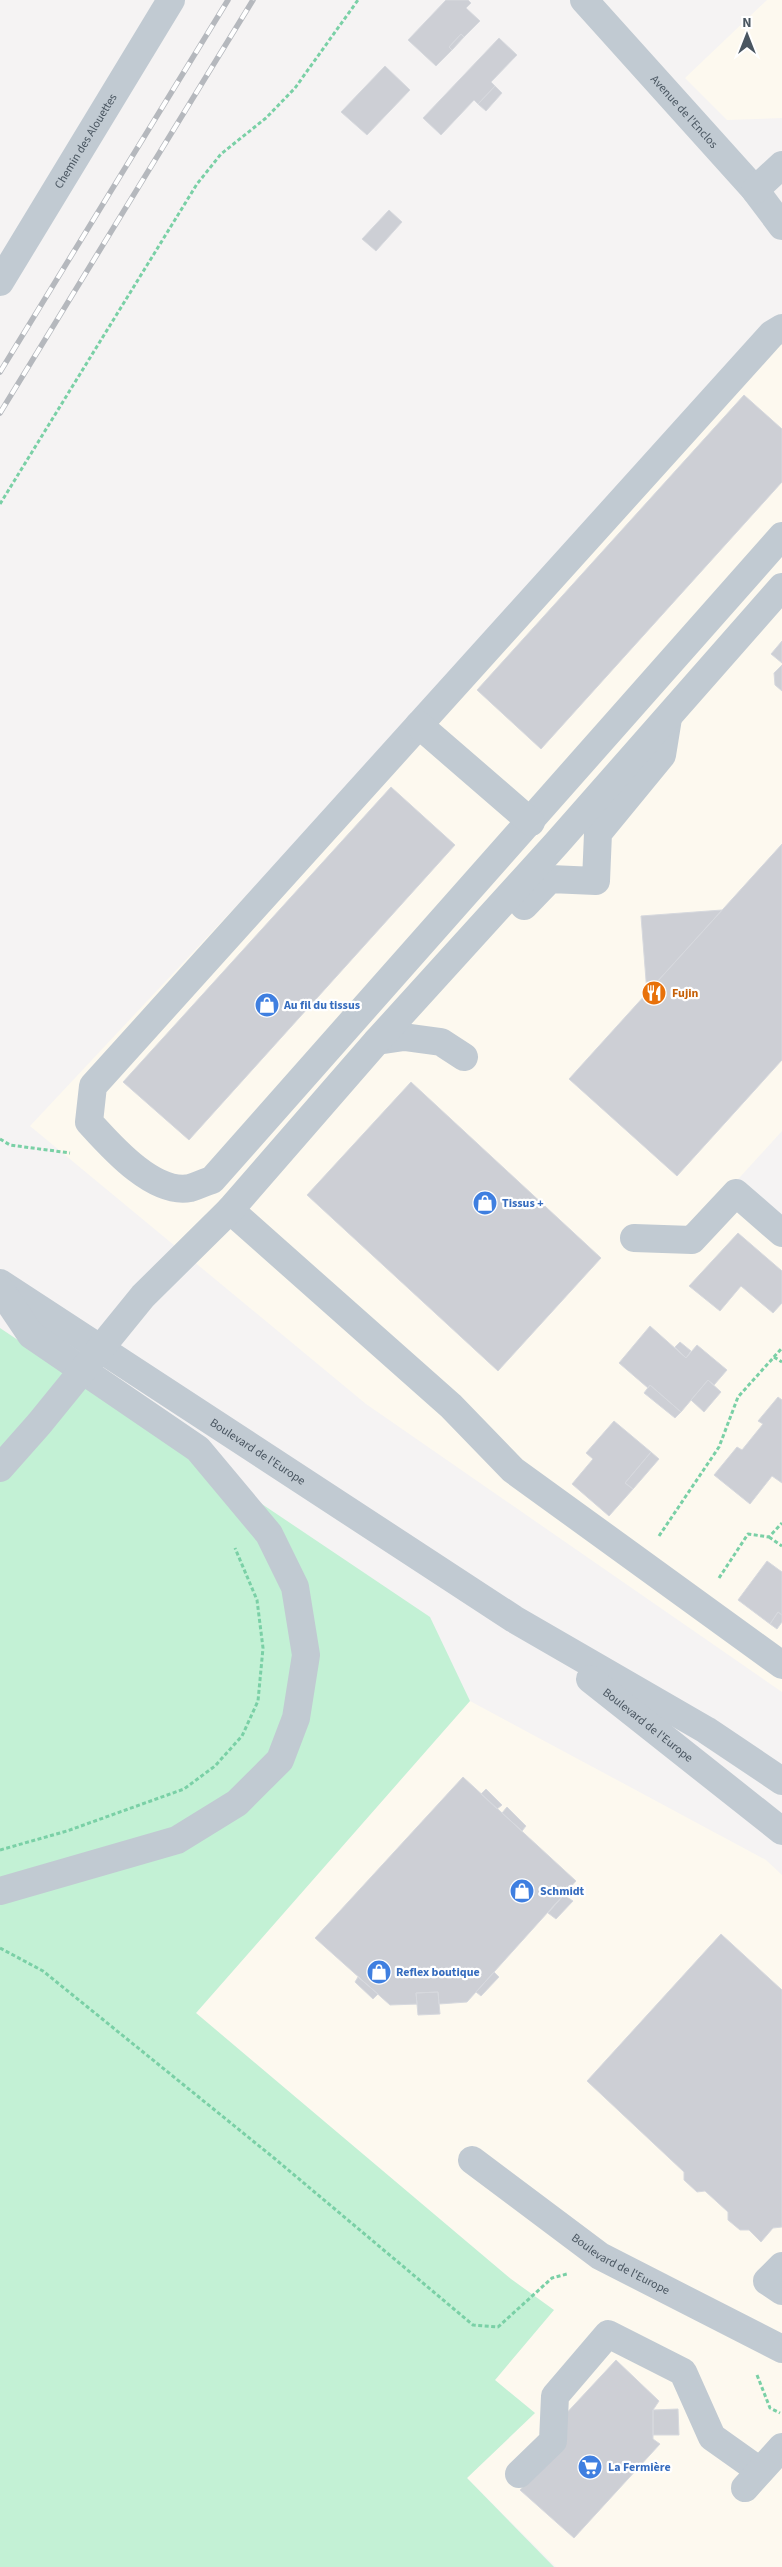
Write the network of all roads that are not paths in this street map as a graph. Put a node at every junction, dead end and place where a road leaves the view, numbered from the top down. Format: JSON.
{"nodes":[{"id":1,"x":171,"y":0,"type":"edge"},
{"id":2,"x":584,"y":0,"type":"edge"},
{"id":3,"x":782,"y":165,"type":"edge"},
{"id":4,"x":756,"y":190,"type":"junction"},
{"id":5,"x":782,"y":226,"type":"edge"},
{"id":6,"x":0,"y":282,"type":"edge"},
{"id":7,"x":779,"y":335,"type":"edge"},
{"id":8,"x":782,"y":536,"type":"edge"},
{"id":9,"x":782,"y":587,"type":"edge"},
{"id":10,"x":668,"y":718,"type":"junction"},
{"id":11,"x":419,"y":725,"type":"junction"},
{"id":12,"x":530,"y":822,"type":"junction"},
{"id":13,"x":470,"y":940,"type":"junction"},
{"id":14,"x":377,"y":1041,"type":"junction"},
{"id":15,"x":464,"y":1057,"type":"dead end"},
{"id":16,"x":230,"y":1210,"type":"junction"},
{"id":17,"x":782,"y":1234,"type":"edge"},
{"id":18,"x":634,"y":1238,"type":"dead end"},
{"id":19,"x":0,"y":1283,"type":"edge"},
{"id":20,"x":0,"y":1289,"type":"edge"},
{"id":21,"x":0,"y":1468,"type":"edge"},
{"id":22,"x":514,"y":1619,"type":"junction"},
{"id":23,"x":782,"y":1665,"type":"edge"},
{"id":24,"x":782,"y":1781,"type":"edge"},
{"id":25,"x":782,"y":1832,"type":"edge"},
{"id":26,"x":0,"y":1891,"type":"edge"},
{"id":27,"x":472,"y":2160,"type":"dead end"},
{"id":28,"x":782,"y":2266,"type":"edge"},
{"id":29,"x":782,"y":2291,"type":"edge"},
{"id":30,"x":782,"y":2349,"type":"edge"},
{"id":31,"x":782,"y":2447,"type":"edge"},
{"id":32,"x":519,"y":2474,"type":"dead end"}],
"edges":[{"from":1,"to":6,"type":"street","name":"Chemin des Alouettes"},
{"from":2,"to":4,"type":"street","name":"Avenue de l'Enclos"},
{"from":3,"to":4,"type":"street"},
{"from":4,"to":5,"type":"street","name":"Avenue de l'Enclos"},
{"from":7,"to":11,"type":"street"},
{"from":8,"to":12,"type":"street"},
{"from":9,"to":10,"type":"street"},
{"from":10,"to":13,"type":"street"},
{"from":10,"to":13,"type":"street"},
{"from":11,"to":12,"type":"street"},
{"from":11,"to":12,"type":"street"},
{"from":13,"to":14,"type":"street"},
{"from":14,"to":15,"type":"street"},
{"from":14,"to":16,"type":"street"},
{"from":16,"to":21,"type":"street"},
{"from":16,"to":23,"type":"street"},
{"from":17,"to":18,"type":"street"},
{"from":19,"to":22,"type":"street","name":"Boulevard de l'Europe"},
{"from":20,"to":26,"type":"street"},
{"from":22,"to":24,"type":"street","name":"Boulevard de l'Europe"},
{"from":22,"to":25,"type":"street","name":"Boulevard de l'Europe"},
{"from":27,"to":30,"type":"street","name":"Boulevard de l'Europe"},
{"from":28,"to":29,"type":"street"},
{"from":31,"to":32,"type":"street"}]}
